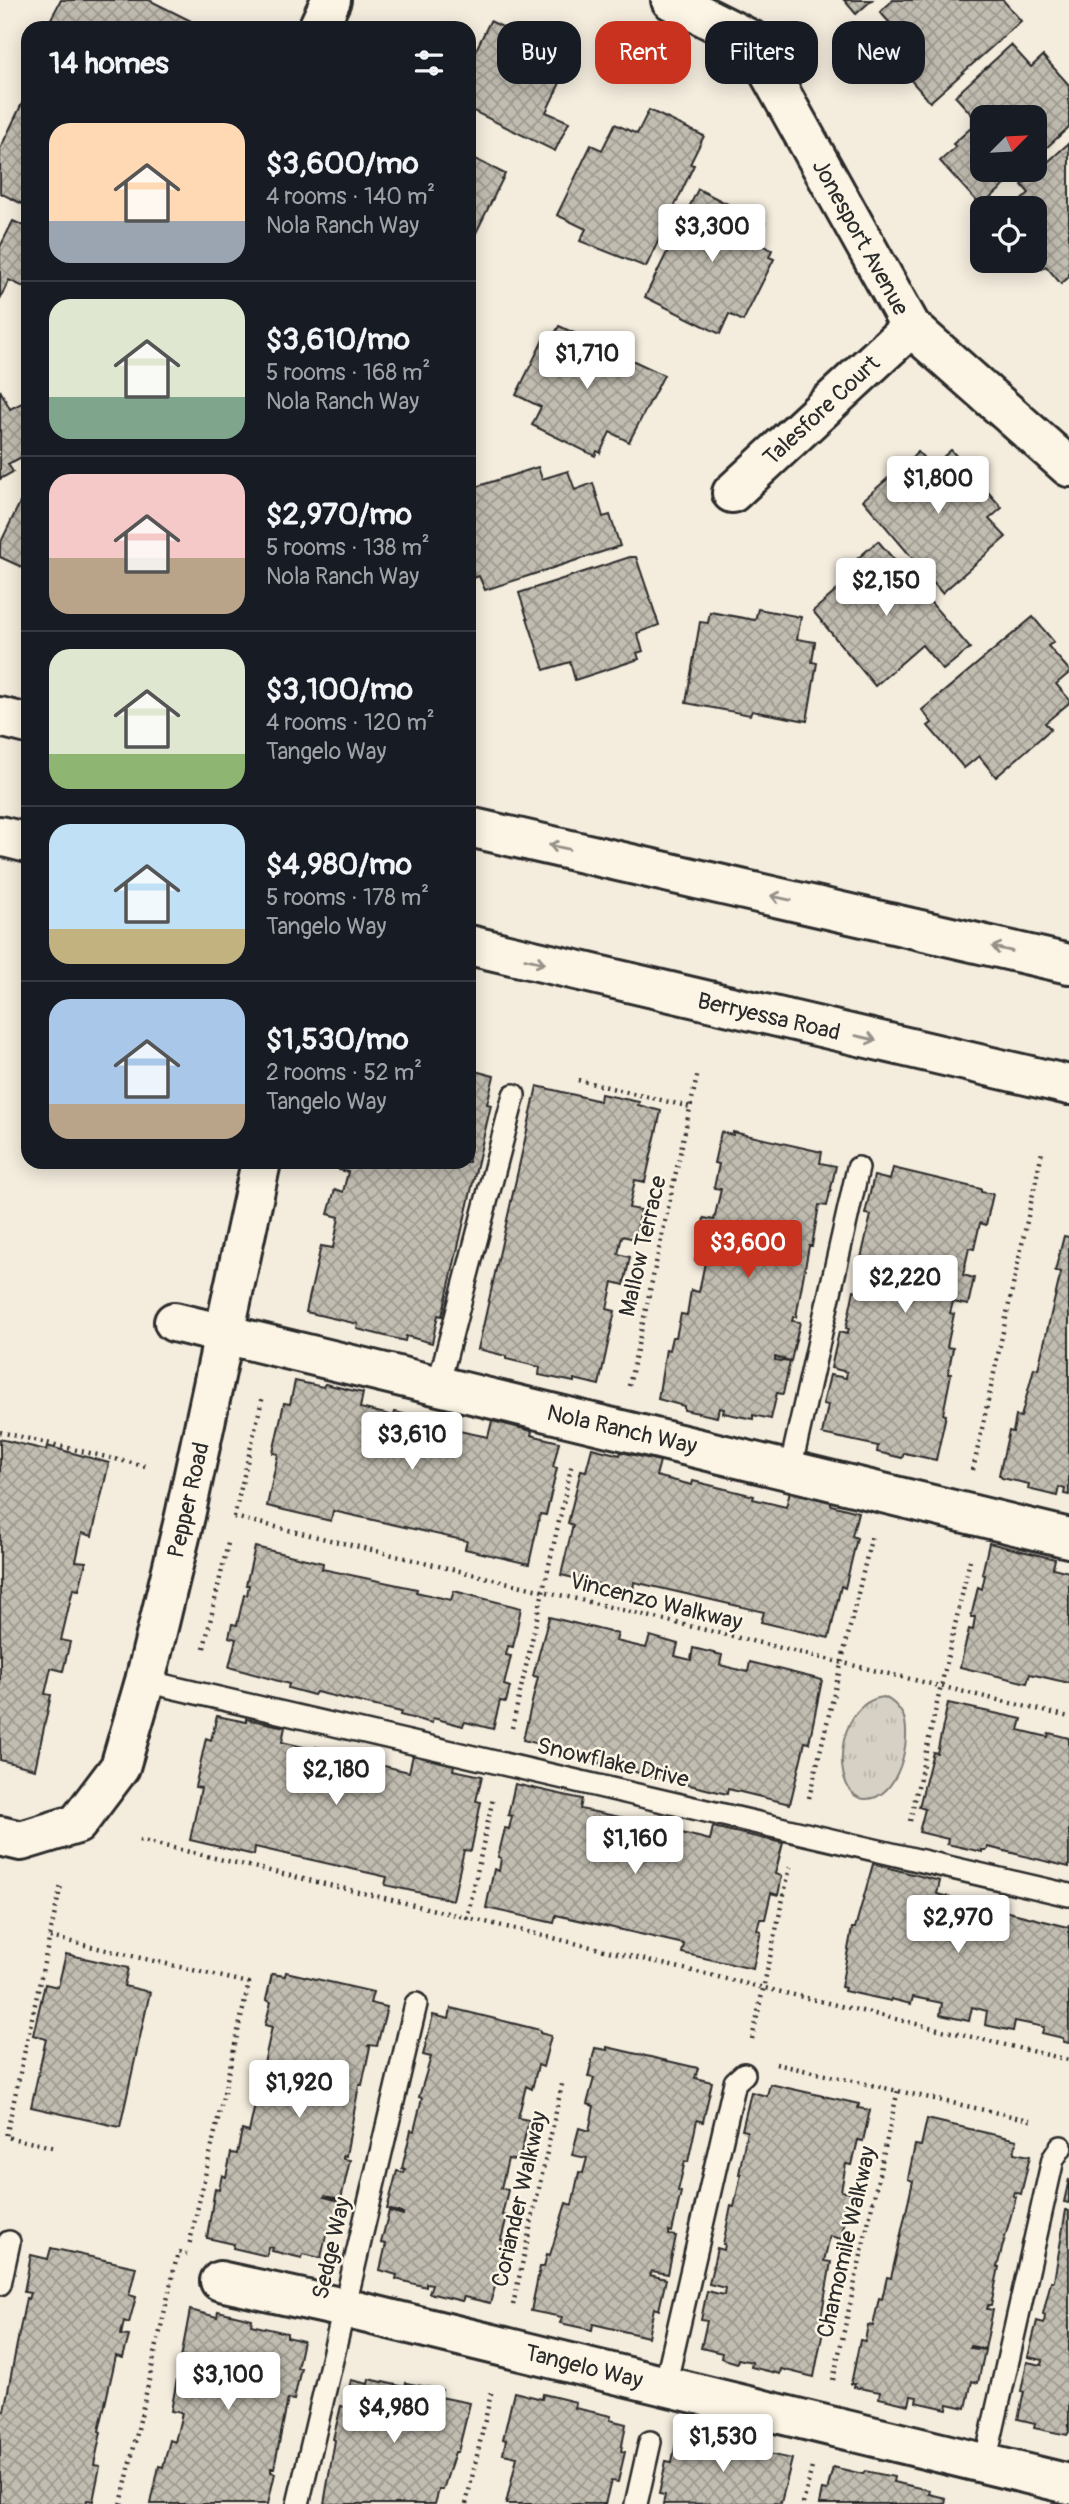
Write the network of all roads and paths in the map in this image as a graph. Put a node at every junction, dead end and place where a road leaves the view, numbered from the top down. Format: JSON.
{"nodes":[{"id":1,"x":331,"y":0,"type":"edge"},
{"id":2,"x":671,"y":0,"type":"edge"},
{"id":3,"x":321,"y":21,"type":"edge"},
{"id":4,"x":911,"y":327,"type":"junction"},
{"id":5,"x":1069,"y":467,"type":"edge"},
{"id":6,"x":732,"y":493,"type":"dead end"},
{"id":7,"x":0,"y":717,"type":"edge"},
{"id":8,"x":21,"y":722,"type":"edge"},
{"id":9,"x":476,"y":829,"type":"edge"},
{"id":10,"x":0,"y":836,"type":"edge"},
{"id":11,"x":21,"y":841,"type":"edge"},
{"id":12,"x":476,"y":947,"type":"edge"},
{"id":13,"x":1069,"y":964,"type":"edge"},
{"id":14,"x":698,"y":1072,"type":"dead end"},
{"id":15,"x":578,"y":1080,"type":"dead end"},
{"id":16,"x":1069,"y":1085,"type":"edge"},
{"id":17,"x":514,"y":1095,"type":"dead end"},
{"id":18,"x":690,"y":1107,"type":"junction"},
{"id":19,"x":1042,"y":1152,"type":"dead end"},
{"id":20,"x":858,"y":1168,"type":"dead end"},
{"id":21,"x":260,"y":1169,"type":"edge"},
{"id":22,"x":174,"y":1322,"type":"dead end"},
{"id":23,"x":224,"y":1335,"type":"junction"},
{"id":24,"x":439,"y":1386,"type":"junction"},
{"id":25,"x":263,"y":1396,"type":"dead end"},
{"id":26,"x":582,"y":1420,"type":"junction"},
{"id":27,"x":619,"y":1428,"type":"junction"},
{"id":28,"x":0,"y":1432,"type":"edge"},
{"id":29,"x":789,"y":1470,"type":"junction"},
{"id":30,"x":194,"y":1476,"type":"junction"},
{"id":31,"x":971,"y":1479,"type":"dead end"},
{"id":32,"x":882,"y":1492,"type":"junction"},
{"id":33,"x":234,"y":1517,"type":"junction"},
{"id":34,"x":1069,"y":1538,"type":"edge"},
{"id":35,"x":971,"y":1555,"type":"dead end"},
{"id":36,"x":543,"y":1592,"type":"junction"},
{"id":37,"x":204,"y":1648,"type":"dead end"},
{"id":38,"x":842,"y":1664,"type":"junction"},
{"id":39,"x":145,"y":1681,"type":"junction"},
{"id":40,"x":940,"y":1688,"type":"junction"},
{"id":41,"x":1069,"y":1717,"type":"edge"},
{"id":42,"x":510,"y":1736,"type":"dead end"},
{"id":43,"x":494,"y":1792,"type":"dead end"},
{"id":44,"x":807,"y":1803,"type":"dead end"},
{"id":45,"x":0,"y":1836,"type":"edge"},
{"id":46,"x":139,"y":1840,"type":"dead end"},
{"id":47,"x":903,"y":1856,"type":"junction"},
{"id":48,"x":792,"y":1862,"type":"dead end"},
{"id":49,"x":61,"y":1885,"type":"dead end"},
{"id":50,"x":1069,"y":1895,"type":"edge"},
{"id":51,"x":467,"y":1919,"type":"junction"},
{"id":52,"x":50,"y":1937,"type":"junction"},
{"id":53,"x":762,"y":1988,"type":"junction"},
{"id":54,"x":415,"y":2004,"type":"dead end"},
{"id":55,"x":751,"y":2046,"type":"dead end"},
{"id":56,"x":1069,"y":2060,"type":"edge"},
{"id":57,"x":776,"y":2064,"type":"dead end"},
{"id":58,"x":744,"y":2074,"type":"dead end"},
{"id":59,"x":564,"y":2080,"type":"dead end"},
{"id":60,"x":898,"y":2090,"type":"junction"},
{"id":61,"x":1039,"y":2123,"type":"dead end"},
{"id":62,"x":52,"y":2147,"type":"dead end"},
{"id":63,"x":1061,"y":2147,"type":"dead end"},
{"id":64,"x":9,"y":2242,"type":"dead end"},
{"id":65,"x":220,"y":2281,"type":"dead end"},
{"id":66,"x":0,"y":2284,"type":"edge"},
{"id":67,"x":344,"y":2308,"type":"junction"},
{"id":68,"x":512,"y":2312,"type":"dead end"},
{"id":69,"x":494,"y":2382,"type":"dead end"},
{"id":70,"x":665,"y":2386,"type":"junction"},
{"id":71,"x":831,"y":2386,"type":"dead end"},
{"id":72,"x":650,"y":2442,"type":"dead end"},
{"id":73,"x":814,"y":2456,"type":"dead end"},
{"id":74,"x":985,"y":2463,"type":"junction"},
{"id":75,"x":1069,"y":2484,"type":"edge"},
{"id":76,"x":121,"y":2504,"type":"edge"},
{"id":77,"x":298,"y":2504,"type":"edge"},
{"id":78,"x":466,"y":2504,"type":"edge"},
{"id":79,"x":636,"y":2504,"type":"edge"},
{"id":80,"x":803,"y":2504,"type":"edge"}],
"edges":[{"from":1,"to":3,"type":"street"},
{"from":2,"to":4,"type":"street","name":"Jonesport Avenue"},
{"from":4,"to":5,"type":"street","name":"Jonesport Avenue"},
{"from":4,"to":6,"type":"street","name":"Talesfore Court"},
{"from":7,"to":8,"type":"street"},
{"from":13,"to":9,"type":"street","one_way":true},
{"from":10,"to":11,"type":"street"},
{"from":12,"to":16,"type":"street","name":"Berryessa Road","one_way":true},
{"from":14,"to":18,"type":"path","name":"Mallow Terrace"},
{"from":15,"to":18,"type":"path"},
{"from":17,"to":24,"type":"lane"},
{"from":18,"to":27,"type":"path","name":"Mallow Terrace"},
{"from":19,"to":31,"type":"path"},
{"from":20,"to":29,"type":"lane"},
{"from":21,"to":23,"type":"street","name":"Pepper Road"},
{"from":22,"to":23,"type":"street","name":"Nola Ranch Way"},
{"from":23,"to":24,"type":"street","name":"Nola Ranch Way"},
{"from":23,"to":30,"type":"street","name":"Pepper Road"},
{"from":24,"to":26,"type":"street","name":"Nola Ranch Way"},
{"from":25,"to":33,"type":"path"},
{"from":26,"to":27,"type":"street","name":"Nola Ranch Way"},
{"from":26,"to":36,"type":"path"},
{"from":27,"to":29,"type":"street","name":"Nola Ranch Way"},
{"from":28,"to":30,"type":"path"},
{"from":29,"to":32,"type":"street","name":"Nola Ranch Way"},
{"from":30,"to":39,"type":"street","name":"Pepper Road"},
{"from":32,"to":34,"type":"street","name":"Nola Ranch Way"},
{"from":32,"to":38,"type":"path"},
{"from":33,"to":36,"type":"path","name":"Vincenzo Walkway"},
{"from":33,"to":37,"type":"path"},
{"from":35,"to":40,"type":"path"},
{"from":36,"to":38,"type":"path","name":"Vincenzo Walkway"},
{"from":36,"to":42,"type":"path"},
{"from":38,"to":40,"type":"path","name":"Vincenzo Walkway"},
{"from":38,"to":44,"type":"path"},
{"from":39,"to":45,"type":"street","name":"Pepper Road"},
{"from":39,"to":47,"type":"lane","name":"Snowflake Drive"},
{"from":40,"to":41,"type":"path","name":"Vincenzo Walkway"},
{"from":40,"to":47,"type":"path"},
{"from":43,"to":51,"type":"path"},
{"from":46,"to":51,"type":"path"},
{"from":47,"to":50,"type":"lane","name":"Snowflake Drive"},
{"from":48,"to":53,"type":"path"},
{"from":49,"to":52,"type":"path"},
{"from":51,"to":53,"type":"path"},
{"from":52,"to":62,"type":"path"},
{"from":52,"to":76,"type":"path"},
{"from":53,"to":55,"type":"path"},
{"from":53,"to":56,"type":"path"},
{"from":54,"to":67,"type":"lane","name":"Sedge Way"},
{"from":57,"to":60,"type":"path"},
{"from":58,"to":70,"type":"lane"},
{"from":59,"to":68,"type":"path","name":"Coriander Walkway"},
{"from":60,"to":61,"type":"path"},
{"from":60,"to":71,"type":"path","name":"Chamomile Walkway"},
{"from":63,"to":74,"type":"lane"},
{"from":64,"to":66,"type":"lane"},
{"from":65,"to":67,"type":"street","name":"Tangelo Way"},
{"from":67,"to":70,"type":"street","name":"Tangelo Way"},
{"from":67,"to":77,"type":"lane","name":"Sedge Way"},
{"from":69,"to":78,"type":"path"},
{"from":70,"to":74,"type":"street","name":"Tangelo Way"},
{"from":72,"to":79,"type":"lane"},
{"from":73,"to":80,"type":"path"},
{"from":74,"to":75,"type":"street","name":"Tangelo Way"}]}
